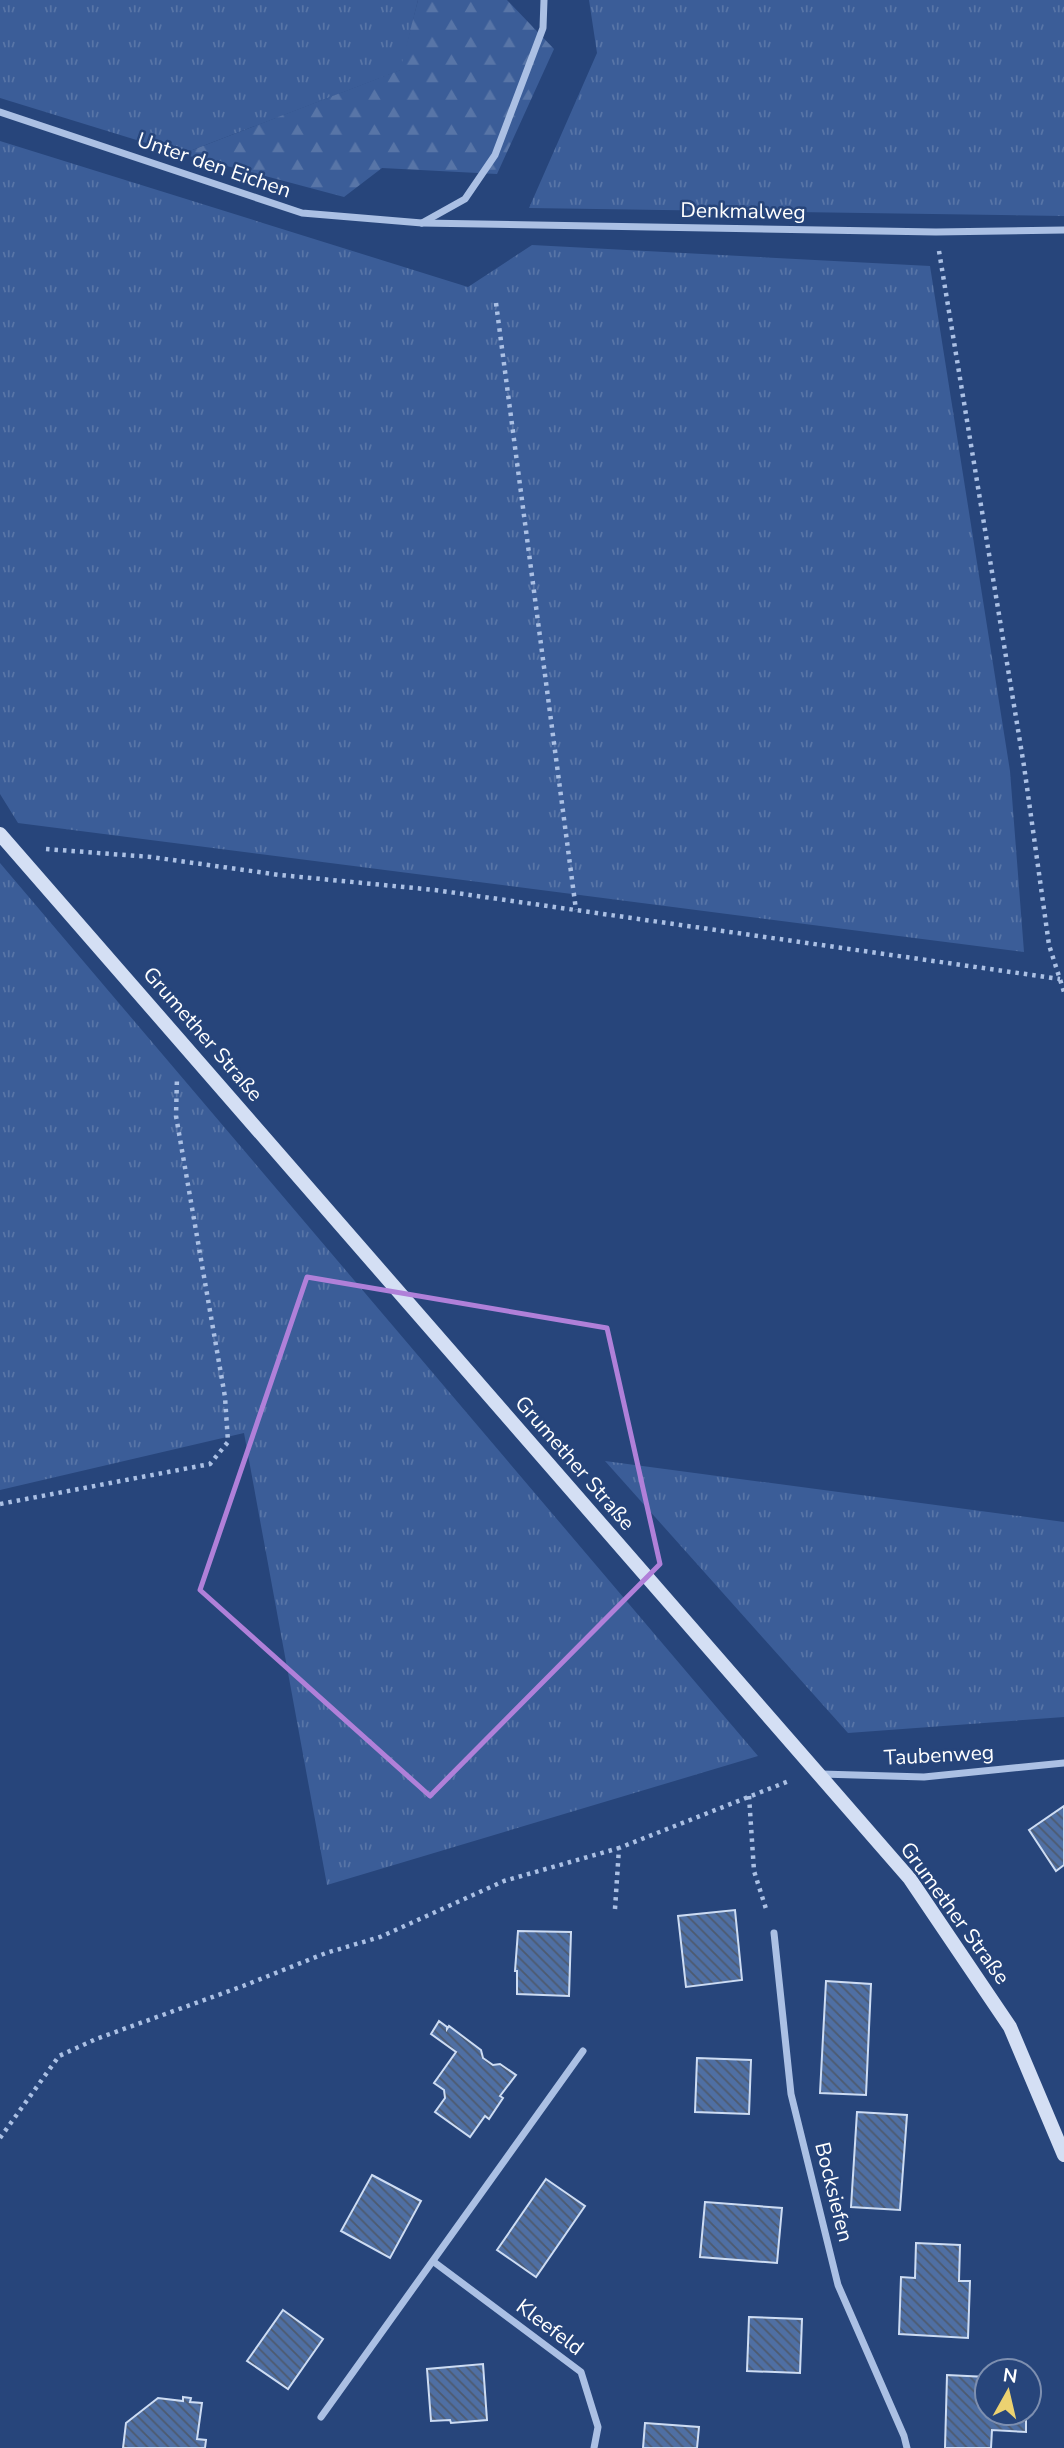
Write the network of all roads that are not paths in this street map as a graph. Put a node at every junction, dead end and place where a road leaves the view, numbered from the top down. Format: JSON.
{"nodes":[{"id":1,"x":544,"y":0,"type":"edge"},
{"id":2,"x":0,"y":112,"type":"edge"},
{"id":3,"x":422,"y":223,"type":"junction"},
{"id":4,"x":1064,"y":230,"type":"edge"},
{"id":5,"x":0,"y":834,"type":"edge"},
{"id":6,"x":1064,"y":1763,"type":"edge"},
{"id":7,"x":816,"y":1773,"type":"junction"},
{"id":8,"x":774,"y":1933,"type":"road end"},
{"id":9,"x":583,"y":2051,"type":"dead end"},
{"id":10,"x":1064,"y":2155,"type":"edge"},
{"id":11,"x":434,"y":2262,"type":"junction"},
{"id":12,"x":321,"y":2417,"type":"dead end"},
{"id":13,"x":594,"y":2448,"type":"edge"},
{"id":14,"x":907,"y":2448,"type":"edge"}],
"edges":[{"from":1,"to":3,"type":"street"},
{"from":2,"to":3,"type":"street","name":"Unter den Eichen"},
{"from":3,"to":4,"type":"street","name":"Denkmalweg"},
{"from":5,"to":7,"type":"street","name":"Grumether Straße"},
{"from":6,"to":7,"type":"street","name":"Taubenweg"},
{"from":7,"to":10,"type":"street","name":"Grumether Straße"},
{"from":8,"to":14,"type":"street","name":"Bocksiefen"},
{"from":9,"to":11,"type":"street"},
{"from":11,"to":12,"type":"street"},
{"from":11,"to":13,"type":"street","name":"Kleefeld"}]}
